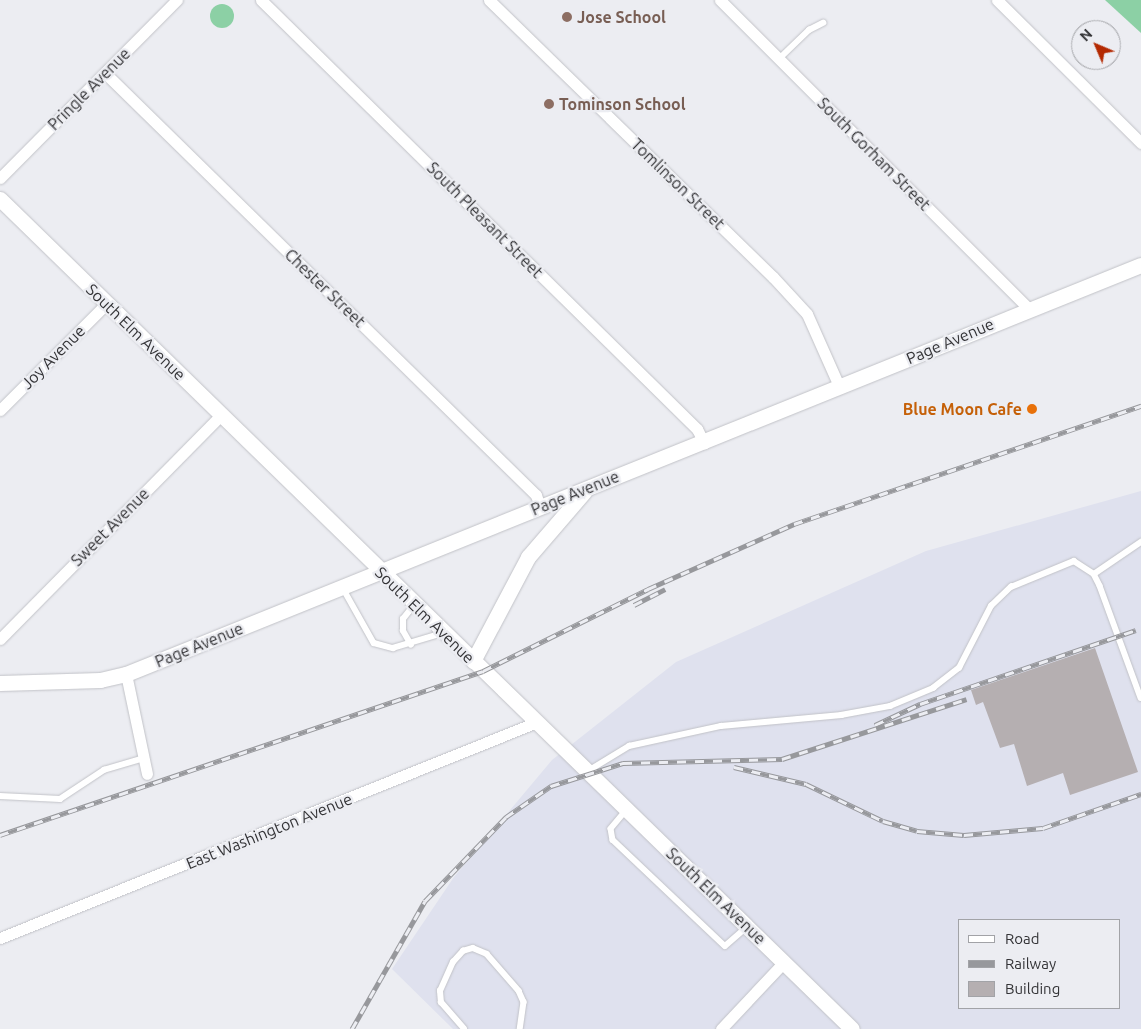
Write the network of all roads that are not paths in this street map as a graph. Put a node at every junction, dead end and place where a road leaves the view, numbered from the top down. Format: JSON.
{"nodes":[{"id":1,"x":177,"y":0,"type":"edge"},
{"id":2,"x":261,"y":0,"type":"edge"},
{"id":3,"x":490,"y":0,"type":"edge"},
{"id":4,"x":720,"y":0,"type":"edge"},
{"id":5,"x":997,"y":0,"type":"edge"},
{"id":6,"x":823,"y":24,"type":"dead end"},
{"id":7,"x":779,"y":59,"type":"junction"},
{"id":8,"x":105,"y":73,"type":"junction"},
{"id":9,"x":1141,"y":143,"type":"edge"},
{"id":10,"x":0,"y":178,"type":"edge"},
{"id":11,"x":0,"y":199,"type":"edge"},
{"id":12,"x":1141,"y":265,"type":"edge"},
{"id":13,"x":107,"y":303,"type":"junction"},
{"id":14,"x":1028,"y":308,"type":"junction"},
{"id":15,"x":839,"y":386,"type":"junction"},
{"id":16,"x":0,"y":410,"type":"edge"},
{"id":17,"x":221,"y":415,"type":"junction"},
{"id":18,"x":704,"y":443,"type":"junction"},
{"id":19,"x":589,"y":487,"type":"junction"},
{"id":20,"x":540,"y":507,"type":"junction"},
{"id":21,"x":1141,"y":542,"type":"edge"},
{"id":22,"x":380,"y":572,"type":"junction"},
{"id":23,"x":1094,"y":574,"type":"junction"},
{"id":24,"x":343,"y":588,"type":"junction"},
{"id":25,"x":414,"y":605,"type":"junction"},
{"id":26,"x":444,"y":633,"type":"junction"},
{"id":27,"x":0,"y":639,"type":"edge"},
{"id":28,"x":411,"y":645,"type":"junction"},
{"id":29,"x":473,"y":661,"type":"junction"},
{"id":30,"x":126,"y":674,"type":"junction"},
{"id":31,"x":0,"y":683,"type":"edge"},
{"id":32,"x":1141,"y":698,"type":"edge"},
{"id":33,"x":537,"y":722,"type":"junction"},
{"id":34,"x":144,"y":758,"type":"junction"},
{"id":35,"x":588,"y":771,"type":"junction"},
{"id":36,"x":147,"y":774,"type":"dead end"},
{"id":37,"x":0,"y":796,"type":"edge"},
{"id":38,"x":627,"y":810,"type":"junction"},
{"id":39,"x":747,"y":926,"type":"junction"},
{"id":40,"x":0,"y":938,"type":"edge"},
{"id":41,"x":784,"y":962,"type":"junction"},
{"id":42,"x":464,"y":1029,"type":"edge"},
{"id":43,"x":520,"y":1029,"type":"edge"},
{"id":44,"x":721,"y":1029,"type":"edge"},
{"id":45,"x":852,"y":1029,"type":"edge"}],
"edges":[{"from":1,"to":8,"type":"street","name":"Pringle Avenue"},
{"from":2,"to":18,"type":"street","name":"South Pleasant Street"},
{"from":3,"to":15,"type":"street","name":"Tomlinson Street"},
{"from":4,"to":7,"type":"street","name":"South Gorham Street"},
{"from":5,"to":9,"type":"street"},
{"from":6,"to":7,"type":"lane"},
{"from":7,"to":14,"type":"street","name":"South Gorham Street"},
{"from":8,"to":10,"type":"street","name":"Pringle Avenue"},
{"from":8,"to":20,"type":"street","name":"Chester Street"},
{"from":11,"to":13,"type":"street","name":"South Elm Avenue"},
{"from":12,"to":14,"type":"street","name":"Page Avenue"},
{"from":13,"to":16,"type":"street","name":"Joy Avenue"},
{"from":13,"to":17,"type":"street","name":"South Elm Avenue"},
{"from":14,"to":15,"type":"street","name":"Page Avenue"},
{"from":15,"to":18,"type":"street","name":"Page Avenue"},
{"from":17,"to":22,"type":"street","name":"South Elm Avenue"},
{"from":17,"to":27,"type":"street","name":"Sweet Avenue"},
{"from":18,"to":19,"type":"street","name":"Page Avenue"},
{"from":19,"to":20,"type":"street","name":"Page Avenue"},
{"from":19,"to":29,"type":"street"},
{"from":20,"to":22,"type":"street","name":"Page Avenue"},
{"from":21,"to":23,"type":"lane"},
{"from":22,"to":24,"type":"street","name":"Page Avenue"},
{"from":22,"to":25,"type":"street","name":"South Elm Avenue"},
{"from":23,"to":32,"type":"lane"},
{"from":23,"to":35,"type":"lane"},
{"from":24,"to":28,"type":"lane"},
{"from":24,"to":30,"type":"street","name":"Page Avenue"},
{"from":25,"to":26,"type":"street","name":"South Elm Avenue"},
{"from":25,"to":28,"type":"lane"},
{"from":26,"to":28,"type":"lane"},
{"from":26,"to":29,"type":"street","name":"South Elm Avenue"},
{"from":29,"to":33,"type":"street","name":"South Elm Avenue"},
{"from":30,"to":31,"type":"street","name":"Page Avenue"},
{"from":30,"to":34,"type":"street"},
{"from":33,"to":35,"type":"street","name":"South Elm Avenue"},
{"from":33,"to":40,"type":"street","name":"East Washington Avenue"},
{"from":34,"to":36,"type":"street"},
{"from":34,"to":37,"type":"lane"},
{"from":35,"to":38,"type":"street","name":"South Elm Avenue"},
{"from":38,"to":39,"type":"street","name":"South Elm Avenue"},
{"from":38,"to":39,"type":"lane"},
{"from":39,"to":41,"type":"street","name":"South Elm Avenue"},
{"from":41,"to":44,"type":"street"},
{"from":41,"to":45,"type":"street","name":"South Elm Avenue"},
{"from":42,"to":43,"type":"lane"}]}
